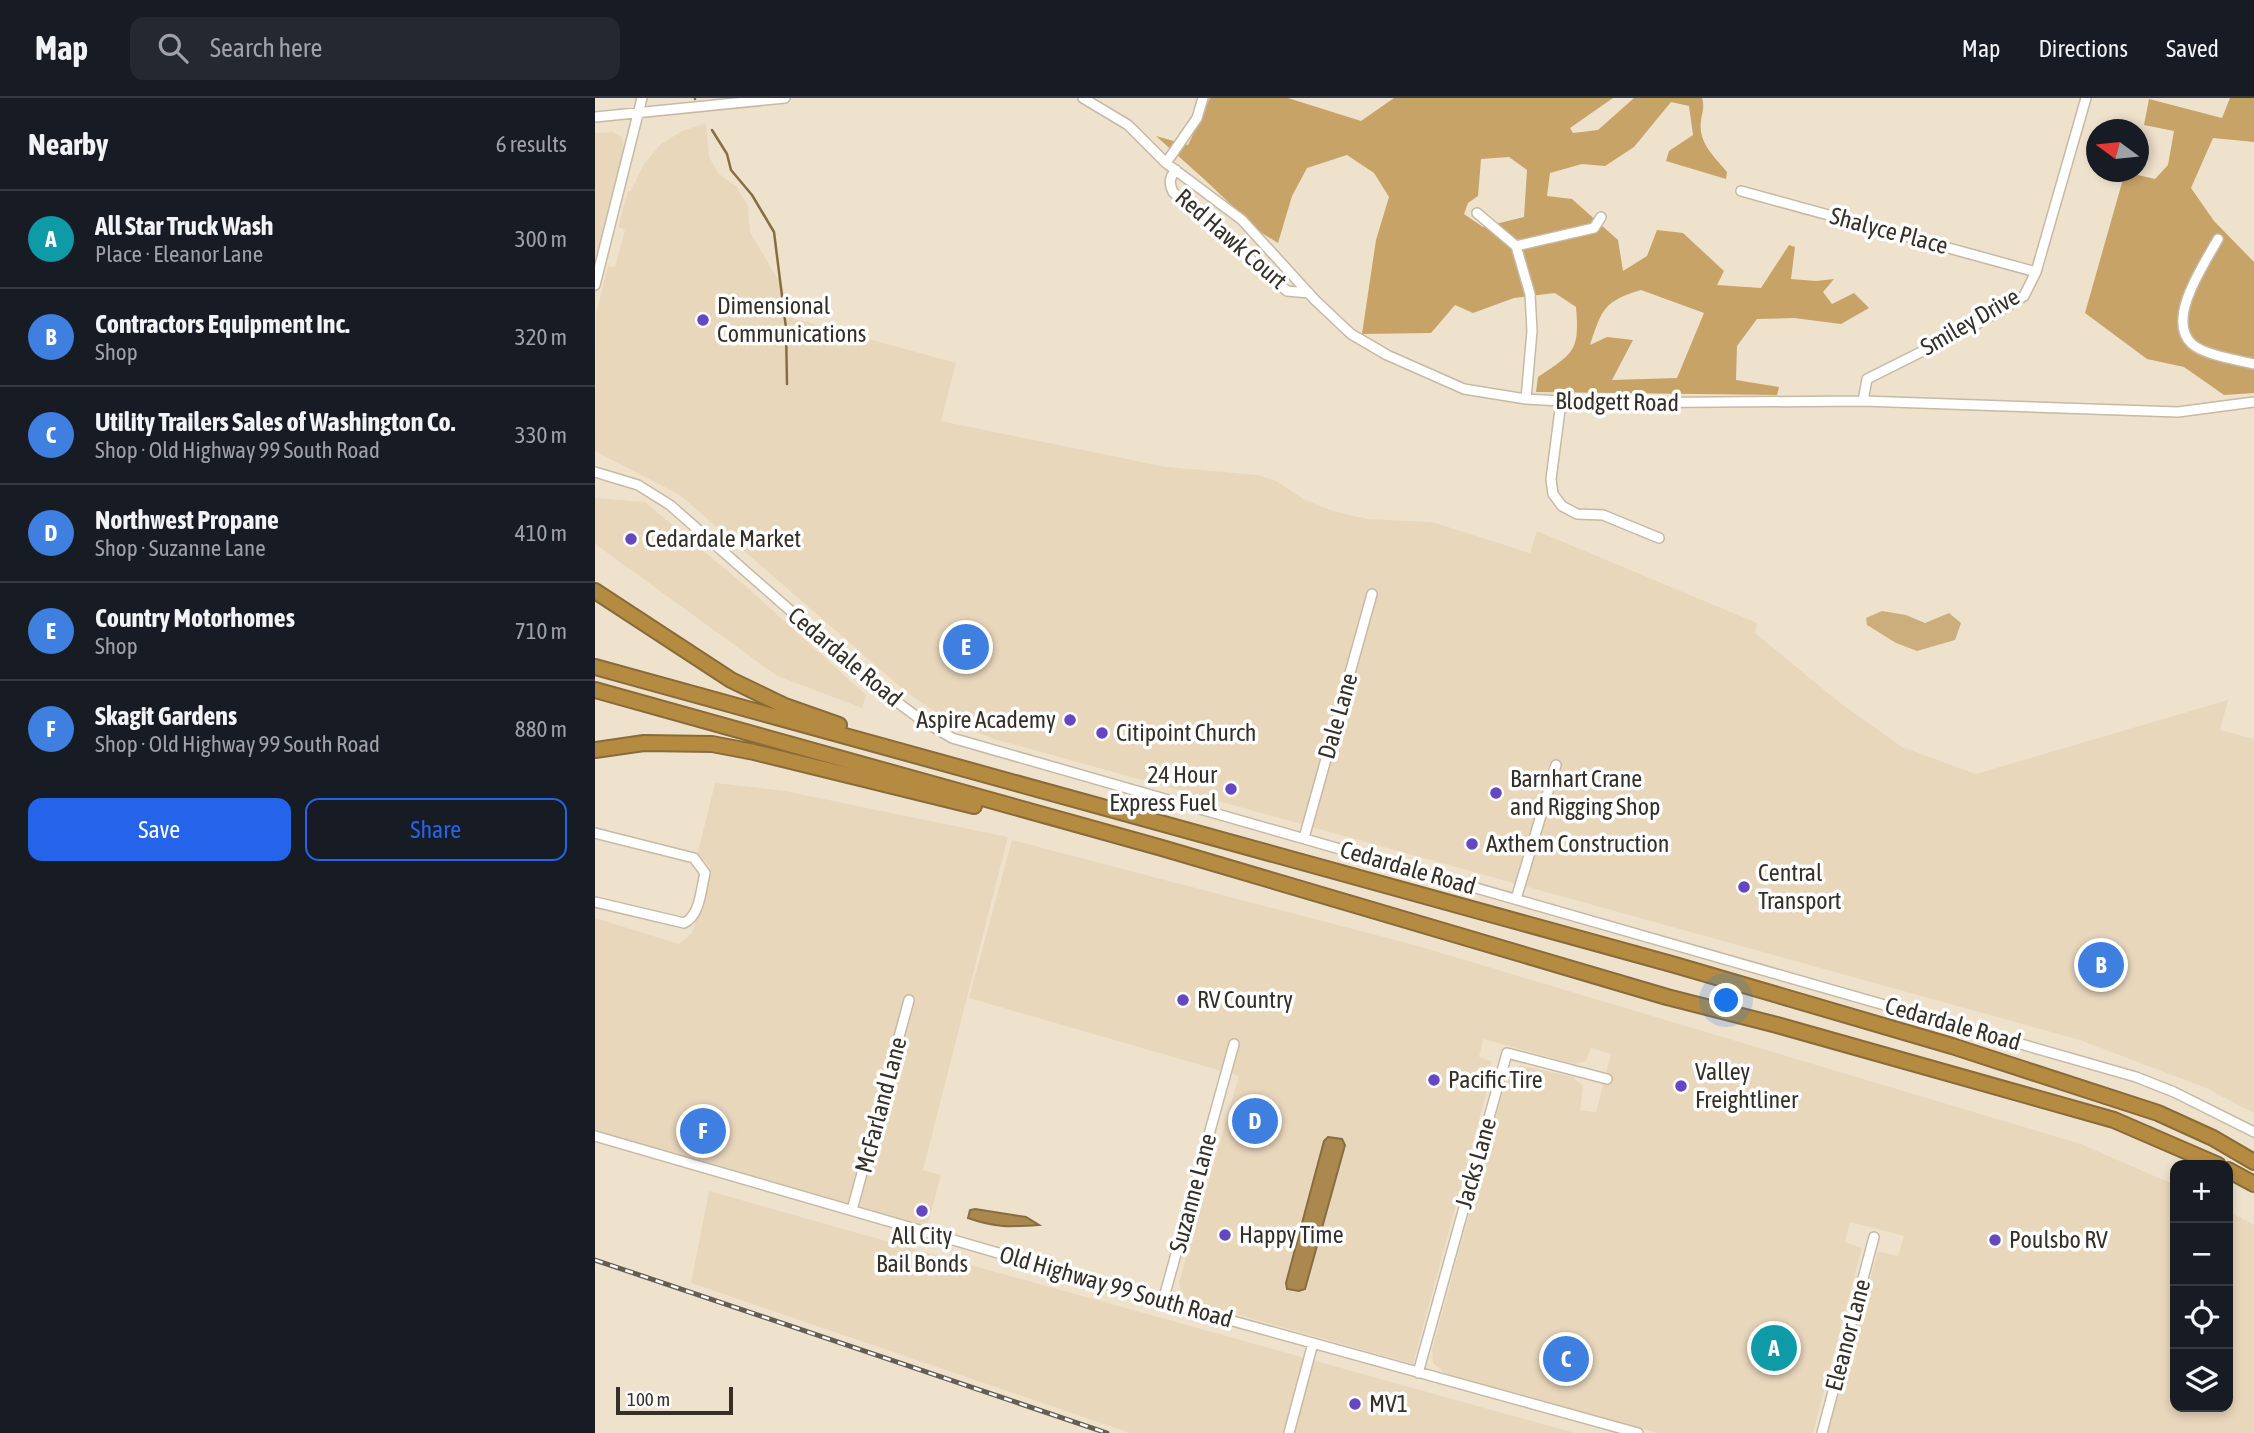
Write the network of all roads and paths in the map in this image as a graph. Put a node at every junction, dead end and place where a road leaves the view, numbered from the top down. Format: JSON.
{"nodes":[{"id":1,"x":642,"y":98,"type":"edge"},
{"id":2,"x":785,"y":98,"type":"edge"},
{"id":3,"x":1083,"y":98,"type":"edge"},
{"id":4,"x":1203,"y":98,"type":"edge"},
{"id":5,"x":2086,"y":98,"type":"edge"},
{"id":6,"x":638,"y":114,"type":"junction"},
{"id":7,"x":595,"y":117,"type":"edge"},
{"id":8,"x":1166,"y":163,"type":"junction"},
{"id":9,"x":1176,"y":170,"type":"junction"},
{"id":10,"x":1741,"y":191,"type":"dead end"},
{"id":11,"x":1477,"y":213,"type":"dead end"},
{"id":12,"x":1601,"y":217,"type":"dead end"},
{"id":13,"x":2218,"y":239,"type":"dead end"},
{"id":14,"x":1516,"y":246,"type":"junction"},
{"id":15,"x":2036,"y":272,"type":"junction"},
{"id":16,"x":595,"y":285,"type":"edge"},
{"id":17,"x":1309,"y":293,"type":"junction"},
{"id":18,"x":2254,"y":364,"type":"edge"},
{"id":19,"x":1526,"y":400,"type":"junction"},
{"id":20,"x":1863,"y":401,"type":"junction"},
{"id":21,"x":1561,"y":402,"type":"junction"},
{"id":22,"x":2254,"y":402,"type":"edge"},
{"id":23,"x":595,"y":466,"type":"edge"},
{"id":24,"x":595,"y":472,"type":"edge"},
{"id":25,"x":629,"y":482,"type":"junction"},
{"id":26,"x":1659,"y":538,"type":"dead end"},
{"id":27,"x":595,"y":591,"type":"edge"},
{"id":28,"x":1372,"y":594,"type":"dead end"},
{"id":29,"x":595,"y":667,"type":"edge"},
{"id":30,"x":595,"y":690,"type":"edge"},
{"id":31,"x":595,"y":750,"type":"edge"},
{"id":32,"x":1556,"y":765,"type":"dead end"},
{"id":33,"x":959,"y":766,"type":"junction"},
{"id":34,"x":595,"y":833,"type":"edge"},
{"id":35,"x":1304,"y":838,"type":"junction"},
{"id":36,"x":1162,"y":848,"type":"junction"},
{"id":37,"x":1516,"y":899,"type":"junction"},
{"id":38,"x":595,"y":902,"type":"edge"},
{"id":39,"x":909,"y":1000,"type":"dead end"},
{"id":40,"x":1234,"y":1044,"type":"dead end"},
{"id":41,"x":1607,"y":1079,"type":"dead end"},
{"id":42,"x":2254,"y":1132,"type":"edge"},
{"id":43,"x":595,"y":1136,"type":"edge"},
{"id":44,"x":2206,"y":1160,"type":"edge"},
{"id":45,"x":2254,"y":1162,"type":"edge"},
{"id":46,"x":2233,"y":1173,"type":"edge"},
{"id":47,"x":2254,"y":1184,"type":"edge"},
{"id":48,"x":852,"y":1210,"type":"junction"},
{"id":49,"x":1874,"y":1237,"type":"dead end"},
{"id":50,"x":1163,"y":1301,"type":"junction"},
{"id":51,"x":1313,"y":1343,"type":"junction"},
{"id":52,"x":1418,"y":1373,"type":"junction"},
{"id":53,"x":1289,"y":1433,"type":"edge"},
{"id":54,"x":1638,"y":1433,"type":"edge"},
{"id":55,"x":1822,"y":1433,"type":"edge"}],
"edges":[{"from":1,"to":6,"type":"street"},
{"from":2,"to":6,"type":"street"},
{"from":3,"to":8,"type":"street","name":"Blodgett Road"},
{"from":4,"to":8,"type":"street"},
{"from":5,"to":15,"type":"street","name":"Smiley Drive"},
{"from":6,"to":7,"type":"street"},
{"from":6,"to":16,"type":"street"},
{"from":8,"to":9,"type":"street","name":"Blodgett Road"},
{"from":9,"to":17,"type":"street","name":"Blodgett Road"},
{"from":9,"to":17,"type":"street","name":"Red Hawk Court"},
{"from":10,"to":15,"type":"street","name":"Shalyce Place"},
{"from":11,"to":14,"type":"street"},
{"from":12,"to":14,"type":"street"},
{"from":13,"to":18,"type":"street"},
{"from":14,"to":19,"type":"street"},
{"from":15,"to":20,"type":"street","name":"Smiley Drive"},
{"from":17,"to":19,"type":"street","name":"Blodgett Road"},
{"from":19,"to":21,"type":"street","name":"Blodgett Road"},
{"from":20,"to":21,"type":"street","name":"Blodgett Road"},
{"from":20,"to":22,"type":"street","name":"Blodgett Road"},
{"from":21,"to":26,"type":"street"},
{"from":23,"to":25,"type":"street","name":"Cedardale Road"},
{"from":24,"to":25,"type":"street","name":"Cedardale Road"},
{"from":25,"to":35,"type":"street","name":"Cedardale Road"},
{"from":27,"to":33,"type":"highway"},
{"from":28,"to":35,"type":"street","name":"Dale Lane"},
{"from":29,"to":33,"type":"highway"},
{"from":30,"to":36,"type":"highway"},
{"from":31,"to":36,"type":"highway"},
{"from":32,"to":37,"type":"street"},
{"from":33,"to":45,"type":"highway"},
{"from":34,"to":38,"type":"street"},
{"from":35,"to":37,"type":"street","name":"Cedardale Road"},
{"from":36,"to":44,"type":"highway"},
{"from":37,"to":42,"type":"street","name":"Cedardale Road"},
{"from":39,"to":48,"type":"street","name":"McFarland Lane"},
{"from":40,"to":50,"type":"street","name":"Suzanne Lane"},
{"from":41,"to":52,"type":"street","name":"Jacks Lane"},
{"from":43,"to":48,"type":"street","name":"Old Highway 99 South Road"},
{"from":46,"to":47,"type":"highway"},
{"from":48,"to":50,"type":"street","name":"Old Highway 99 South Road"},
{"from":49,"to":55,"type":"street","name":"Eleanor Lane"},
{"from":50,"to":51,"type":"street","name":"Old Highway 99 South Road"},
{"from":51,"to":52,"type":"street","name":"Old Highway 99 South Road"},
{"from":51,"to":53,"type":"street"},
{"from":52,"to":54,"type":"street","name":"Old Highway 99 South Road"}]}
